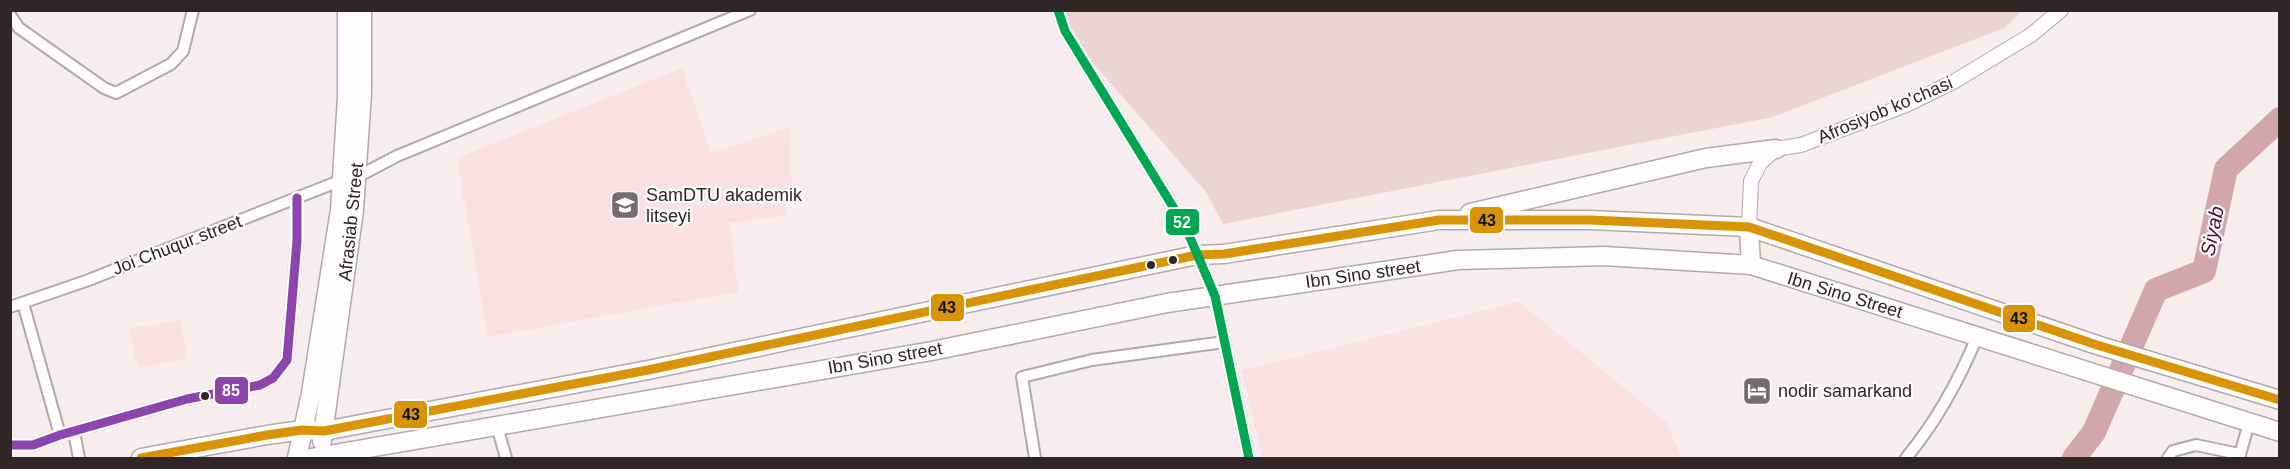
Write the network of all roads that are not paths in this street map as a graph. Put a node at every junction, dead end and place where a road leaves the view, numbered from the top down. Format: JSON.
{"nodes":[{"id":1,"x":193,"y":10,"type":"edge"},
{"id":2,"x":346,"y":10,"type":"edge"},
{"id":3,"x":362,"y":10,"type":"edge"},
{"id":4,"x":750,"y":10,"type":"edge"},
{"id":5,"x":1058,"y":10,"type":"edge"},
{"id":6,"x":2061,"y":10,"type":"edge"},
{"id":7,"x":10,"y":15,"type":"edge"},
{"id":8,"x":1776,"y":149,"type":"junction"},
{"id":9,"x":349,"y":179,"type":"junction"},
{"id":10,"x":297,"y":198,"type":"junction"},
{"id":11,"x":1439,"y":220,"type":"junction"},
{"id":12,"x":1749,"y":227,"type":"junction"},
{"id":13,"x":1197,"y":255,"type":"junction"},
{"id":14,"x":1750,"y":265,"type":"junction"},
{"id":15,"x":1215,"y":296,"type":"junction"},
{"id":16,"x":23,"y":303,"type":"junction"},
{"id":17,"x":10,"y":307,"type":"edge"},
{"id":18,"x":1977,"y":337,"type":"junction"},
{"id":19,"x":1224,"y":342,"type":"junction"},
{"id":20,"x":2280,"y":400,"type":"edge"},
{"id":21,"x":2249,"y":423,"type":"junction"},
{"id":22,"x":497,"y":426,"type":"junction"},
{"id":23,"x":302,"y":430,"type":"junction"},
{"id":24,"x":324,"y":431,"type":"junction"},
{"id":25,"x":74,"y":432,"type":"junction"},
{"id":26,"x":2280,"y":432,"type":"edge"},
{"id":27,"x":60,"y":435,"type":"junction"},
{"id":28,"x":10,"y":445,"type":"edge"},
{"id":29,"x":2239,"y":456,"type":"edge"},
{"id":30,"x":317,"y":458,"type":"edge"},
{"id":31,"x":79,"y":459,"type":"edge"},
{"id":32,"x":141,"y":459,"type":"edge"},
{"id":33,"x":297,"y":459,"type":"edge"},
{"id":34,"x":506,"y":459,"type":"edge"},
{"id":35,"x":1035,"y":459,"type":"edge"},
{"id":36,"x":1249,"y":459,"type":"edge"},
{"id":37,"x":1906,"y":459,"type":"edge"},
{"id":38,"x":2168,"y":459,"type":"edge"}],
"edges":[{"from":1,"to":7,"type":"street"},
{"from":2,"to":9,"type":"main road","name":"Afrasiab Street"},
{"from":3,"to":9,"type":"main road","name":"Afrasiab Street"},
{"from":4,"to":9,"type":"street","name":"Joi Chuqur street"},
{"from":5,"to":13,"type":"street"},
{"from":6,"to":8,"type":"street","name":"Afrosiyob ko'chasi"},
{"from":8,"to":11,"type":"main road"},
{"from":8,"to":12,"type":"street"},
{"from":9,"to":10,"type":"street","name":"Joi Chuqur street"},
{"from":9,"to":23,"type":"main road","name":"Afrasiab Street"},
{"from":9,"to":24,"type":"main road","name":"Afrasiab Street"},
{"from":10,"to":16,"type":"street","name":"Joi Chuqur street"},
{"from":10,"to":25,"type":"street"},
{"from":11,"to":12,"type":"main road","name":"Ibn Sino Street"},
{"from":11,"to":13,"type":"main road","name":"Ibn Sino street"},
{"from":12,"to":14,"type":"main road"},
{"from":12,"to":20,"type":"main road","name":"Ibn Sino Street"},
{"from":13,"to":15,"type":"street"},
{"from":13,"to":24,"type":"main road","name":"Ibn Sino street"},
{"from":14,"to":15,"type":"main road","name":"Ibn Sino Street"},
{"from":14,"to":18,"type":"main road","name":"Ibn Sino Street"},
{"from":15,"to":19,"type":"street"},
{"from":15,"to":22,"type":"main road","name":"Ibn Sino street"},
{"from":16,"to":17,"type":"street","name":"Joi Chuqur street"},
{"from":16,"to":27,"type":"street"},
{"from":18,"to":21,"type":"main road","name":"Ibn Sino Street"},
{"from":18,"to":37,"type":"street"},
{"from":19,"to":35,"type":"street"},
{"from":19,"to":36,"type":"street"},
{"from":21,"to":26,"type":"main road"},
{"from":21,"to":29,"type":"street"},
{"from":22,"to":30,"type":"main road","name":"Ibn Sino street"},
{"from":22,"to":34,"type":"street"},
{"from":23,"to":24,"type":"main road","name":"Ibn Sino street"},
{"from":23,"to":32,"type":"main road","name":"Ibn Sino street"},
{"from":23,"to":33,"type":"main road","name":"Afrasiab Street"},
{"from":24,"to":30,"type":"main road","name":"Afrasiab Street"},
{"from":25,"to":27,"type":"street"},
{"from":25,"to":31,"type":"street"},
{"from":27,"to":28,"type":"street"},
{"from":29,"to":38,"type":"street"}]}
